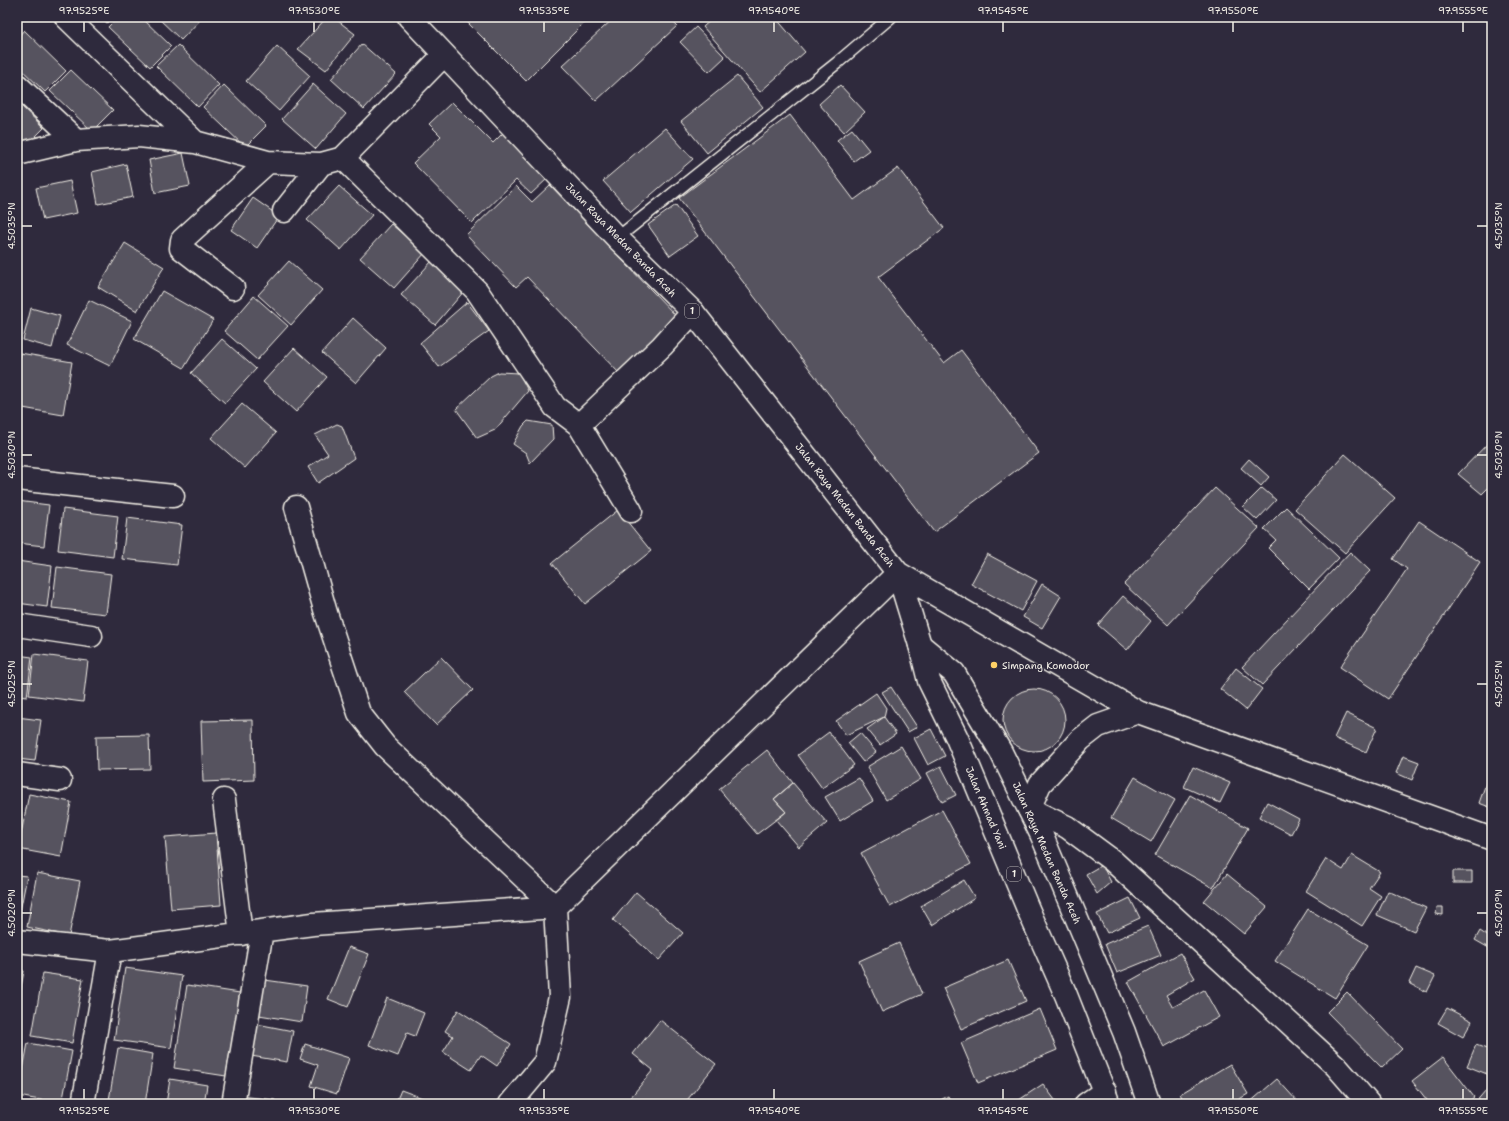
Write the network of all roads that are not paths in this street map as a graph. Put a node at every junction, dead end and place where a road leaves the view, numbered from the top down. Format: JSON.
{"nodes":[{"id":1,"x":66,"y":17,"type":"edge"},
{"id":2,"x":409,"y":17,"type":"edge"},
{"id":3,"x":891,"y":17,"type":"edge"},
{"id":4,"x":444,"y":55,"type":"junction"},
{"id":5,"x":17,"y":85,"type":"edge"},
{"id":6,"x":76,"y":140,"type":"junction"},
{"id":7,"x":195,"y":142,"type":"junction"},
{"id":8,"x":17,"y":154,"type":"edge"},
{"id":9,"x":343,"y":158,"type":"junction"},
{"id":10,"x":268,"y":162,"type":"junction"},
{"id":11,"x":321,"y":164,"type":"junction"},
{"id":12,"x":284,"y":211,"type":"dead end"},
{"id":13,"x":617,"y":238,"type":"junction"},
{"id":14,"x":233,"y":288,"type":"dead end"},
{"id":15,"x":693,"y":312,"type":"junction"},
{"id":16,"x":578,"y":425,"type":"junction"},
{"id":17,"x":17,"y":479,"type":"edge"},
{"id":18,"x":172,"y":496,"type":"dead end"},
{"id":19,"x":296,"y":507,"type":"dead end"},
{"id":20,"x":631,"y":511,"type":"dead end"},
{"id":21,"x":898,"y":573,"type":"junction"},
{"id":22,"x":17,"y":625,"type":"edge"},
{"id":23,"x":91,"y":636,"type":"dead end"},
{"id":24,"x":920,"y":645,"type":"junction"},
{"id":25,"x":1138,"y":712,"type":"junction"},
{"id":26,"x":17,"y":774,"type":"edge"},
{"id":27,"x":60,"y":780,"type":"dead end"},
{"id":28,"x":224,"y":800,"type":"dead end"},
{"id":29,"x":1029,"y":809,"type":"junction"},
{"id":30,"x":1492,"y":839,"type":"edge"},
{"id":31,"x":555,"y":907,"type":"junction"},
{"id":32,"x":262,"y":931,"type":"junction"},
{"id":33,"x":241,"y":934,"type":"junction"},
{"id":34,"x":17,"y":941,"type":"edge"},
{"id":35,"x":110,"y":951,"type":"junction"},
{"id":36,"x":1107,"y":1097,"type":"edge"},
{"id":37,"x":83,"y":1104,"type":"edge"},
{"id":38,"x":233,"y":1104,"type":"edge"},
{"id":39,"x":510,"y":1104,"type":"edge"},
{"id":40,"x":1086,"y":1104,"type":"edge"},
{"id":41,"x":1149,"y":1104,"type":"edge"},
{"id":42,"x":1369,"y":1104,"type":"edge"}],
"edges":[{"from":1,"to":7,"type":"main road"},
{"from":2,"to":4,"type":"main road","name":"Jalan Raya Medan Banda Aceh","number":"1"},
{"from":3,"to":13,"type":"lane"},
{"from":4,"to":9,"type":"main road"},
{"from":4,"to":13,"type":"main road","name":"Jalan Raya Medan Banda Aceh","number":"1"},
{"from":5,"to":6,"type":"main road"},
{"from":6,"to":7,"type":"main road"},
{"from":6,"to":8,"type":"main road"},
{"from":7,"to":10,"type":"main road"},
{"from":9,"to":11,"type":"main road"},
{"from":9,"to":16,"type":"main road"},
{"from":10,"to":11,"type":"main road"},
{"from":10,"to":14,"type":"main road"},
{"from":11,"to":12,"type":"main road"},
{"from":13,"to":15,"type":"main road","name":"Jalan Raya Medan Banda Aceh","number":"1"},
{"from":15,"to":16,"type":"main road"},
{"from":15,"to":21,"type":"main road","name":"Jalan Raya Medan Banda Aceh","number":"1"},
{"from":16,"to":20,"type":"main road"},
{"from":17,"to":18,"type":"main road"},
{"from":19,"to":31,"type":"main road"},
{"from":21,"to":24,"type":"main road","name":"Jalan Raya Medan Banda Aceh","number":"1"},
{"from":21,"to":25,"type":"main road"},
{"from":21,"to":31,"type":"main road"},
{"from":22,"to":23,"type":"main road"},
{"from":24,"to":29,"type":"main road","name":"Jalan Raya Medan Banda Aceh"},
{"from":24,"to":36,"type":"main road","name":"Jalan Ahmad Yani","number":"1"},
{"from":25,"to":29,"type":"main road"},
{"from":25,"to":30,"type":"main road"},
{"from":26,"to":27,"type":"main road"},
{"from":28,"to":33,"type":"main road"},
{"from":29,"to":41,"type":"main road","name":"Jalan Raya Medan Banda Aceh"},
{"from":29,"to":42,"type":"main road"},
{"from":31,"to":32,"type":"main road"},
{"from":31,"to":39,"type":"main road"},
{"from":32,"to":33,"type":"main road"},
{"from":32,"to":38,"type":"main road"},
{"from":33,"to":35,"type":"main road"},
{"from":34,"to":35,"type":"main road"},
{"from":35,"to":37,"type":"main road"},
{"from":36,"to":40,"type":"main road"}]}
